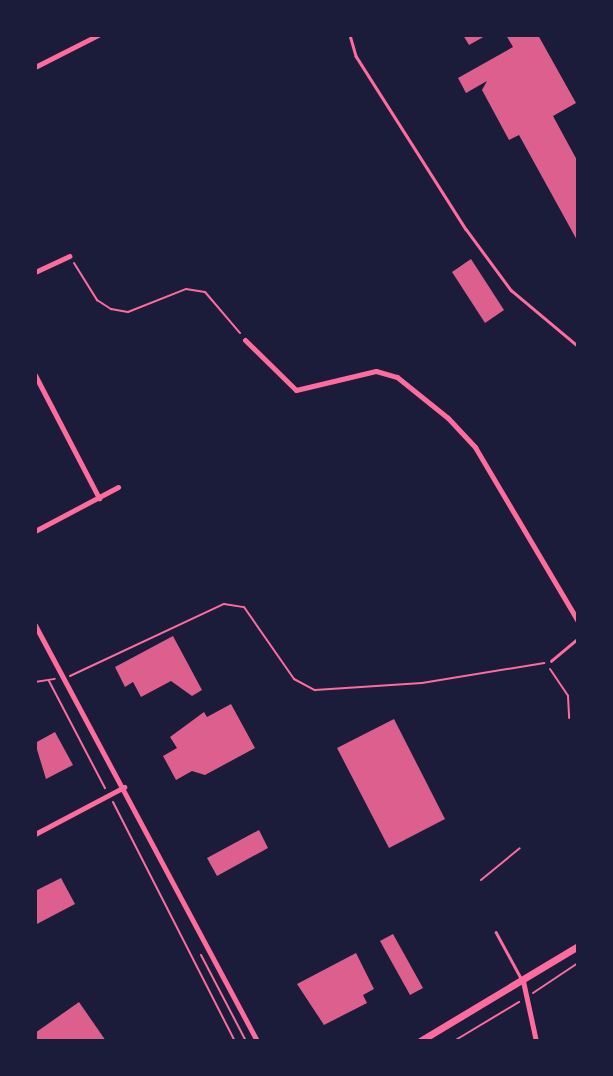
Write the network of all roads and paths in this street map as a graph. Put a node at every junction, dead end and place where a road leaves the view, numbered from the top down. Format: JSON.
{"nodes":[{"id":1,"x":98,"y":35,"type":"edge"},
{"id":2,"x":350,"y":35,"type":"edge"},
{"id":3,"x":35,"y":67,"type":"edge"},
{"id":4,"x":69,"y":256,"type":"joint"},
{"id":5,"x":35,"y":272,"type":"edge"},
{"id":6,"x":245,"y":340,"type":"joint"},
{"id":7,"x":578,"y":346,"type":"edge"},
{"id":8,"x":35,"y":375,"type":"edge"},
{"id":9,"x":118,"y":487,"type":"dead end"},
{"id":10,"x":99,"y":498,"type":"junction"},
{"id":11,"x":35,"y":531,"type":"edge"},
{"id":12,"x":578,"y":621,"type":"edge"},
{"id":13,"x":35,"y":625,"type":"edge"},
{"id":14,"x":578,"y":638,"type":"edge"},
{"id":15,"x":551,"y":661,"type":"junction"},
{"id":16,"x":64,"y":678,"type":"junction"},
{"id":17,"x":48,"y":679,"type":"junction"},
{"id":18,"x":35,"y":682,"type":"edge"},
{"id":19,"x":569,"y":718,"type":"dead end"},
{"id":20,"x":124,"y":787,"type":"junction"},
{"id":21,"x":109,"y":795,"type":"junction"},
{"id":22,"x":35,"y":834,"type":"edge"},
{"id":23,"x":520,"y":848,"type":"dead end"},
{"id":24,"x":481,"y":880,"type":"dead end"},
{"id":25,"x":496,"y":932,"type":"dead end"},
{"id":26,"x":578,"y":946,"type":"edge"},
{"id":27,"x":578,"y":963,"type":"edge"},
{"id":28,"x":523,"y":981,"type":"junction"},
{"id":29,"x":526,"y":998,"type":"junction"},
{"id":30,"x":235,"y":1041,"type":"edge"},
{"id":31,"x":257,"y":1041,"type":"edge"},
{"id":32,"x":420,"y":1041,"type":"edge"},
{"id":33,"x":454,"y":1041,"type":"edge"},
{"id":34,"x":536,"y":1041,"type":"edge"}],
"edges":[{"from":1,"to":3,"type":"street"},
{"from":2,"to":7,"type":"lane"},
{"from":4,"to":5,"type":"street"},
{"from":4,"to":6,"type":"path"},
{"from":6,"to":12,"type":"street"},
{"from":8,"to":10,"type":"street"},
{"from":9,"to":10,"type":"street"},
{"from":10,"to":11,"type":"street"},
{"from":13,"to":16,"type":"street"},
{"from":14,"to":15,"type":"lane"},
{"from":15,"to":16,"type":"path"},
{"from":15,"to":19,"type":"path"},
{"from":16,"to":17,"type":"path"},
{"from":16,"to":20,"type":"street"},
{"from":17,"to":18,"type":"path"},
{"from":17,"to":21,"type":"path"},
{"from":20,"to":21,"type":"street"},
{"from":20,"to":31,"type":"street"},
{"from":21,"to":22,"type":"street"},
{"from":21,"to":30,"type":"path"},
{"from":23,"to":24,"type":"path"},
{"from":25,"to":28,"type":"lane"},
{"from":26,"to":28,"type":"main road"},
{"from":27,"to":29,"type":"path"},
{"from":28,"to":29,"type":"street"},
{"from":28,"to":32,"type":"main road"},
{"from":29,"to":33,"type":"path"},
{"from":29,"to":34,"type":"street"}]}
